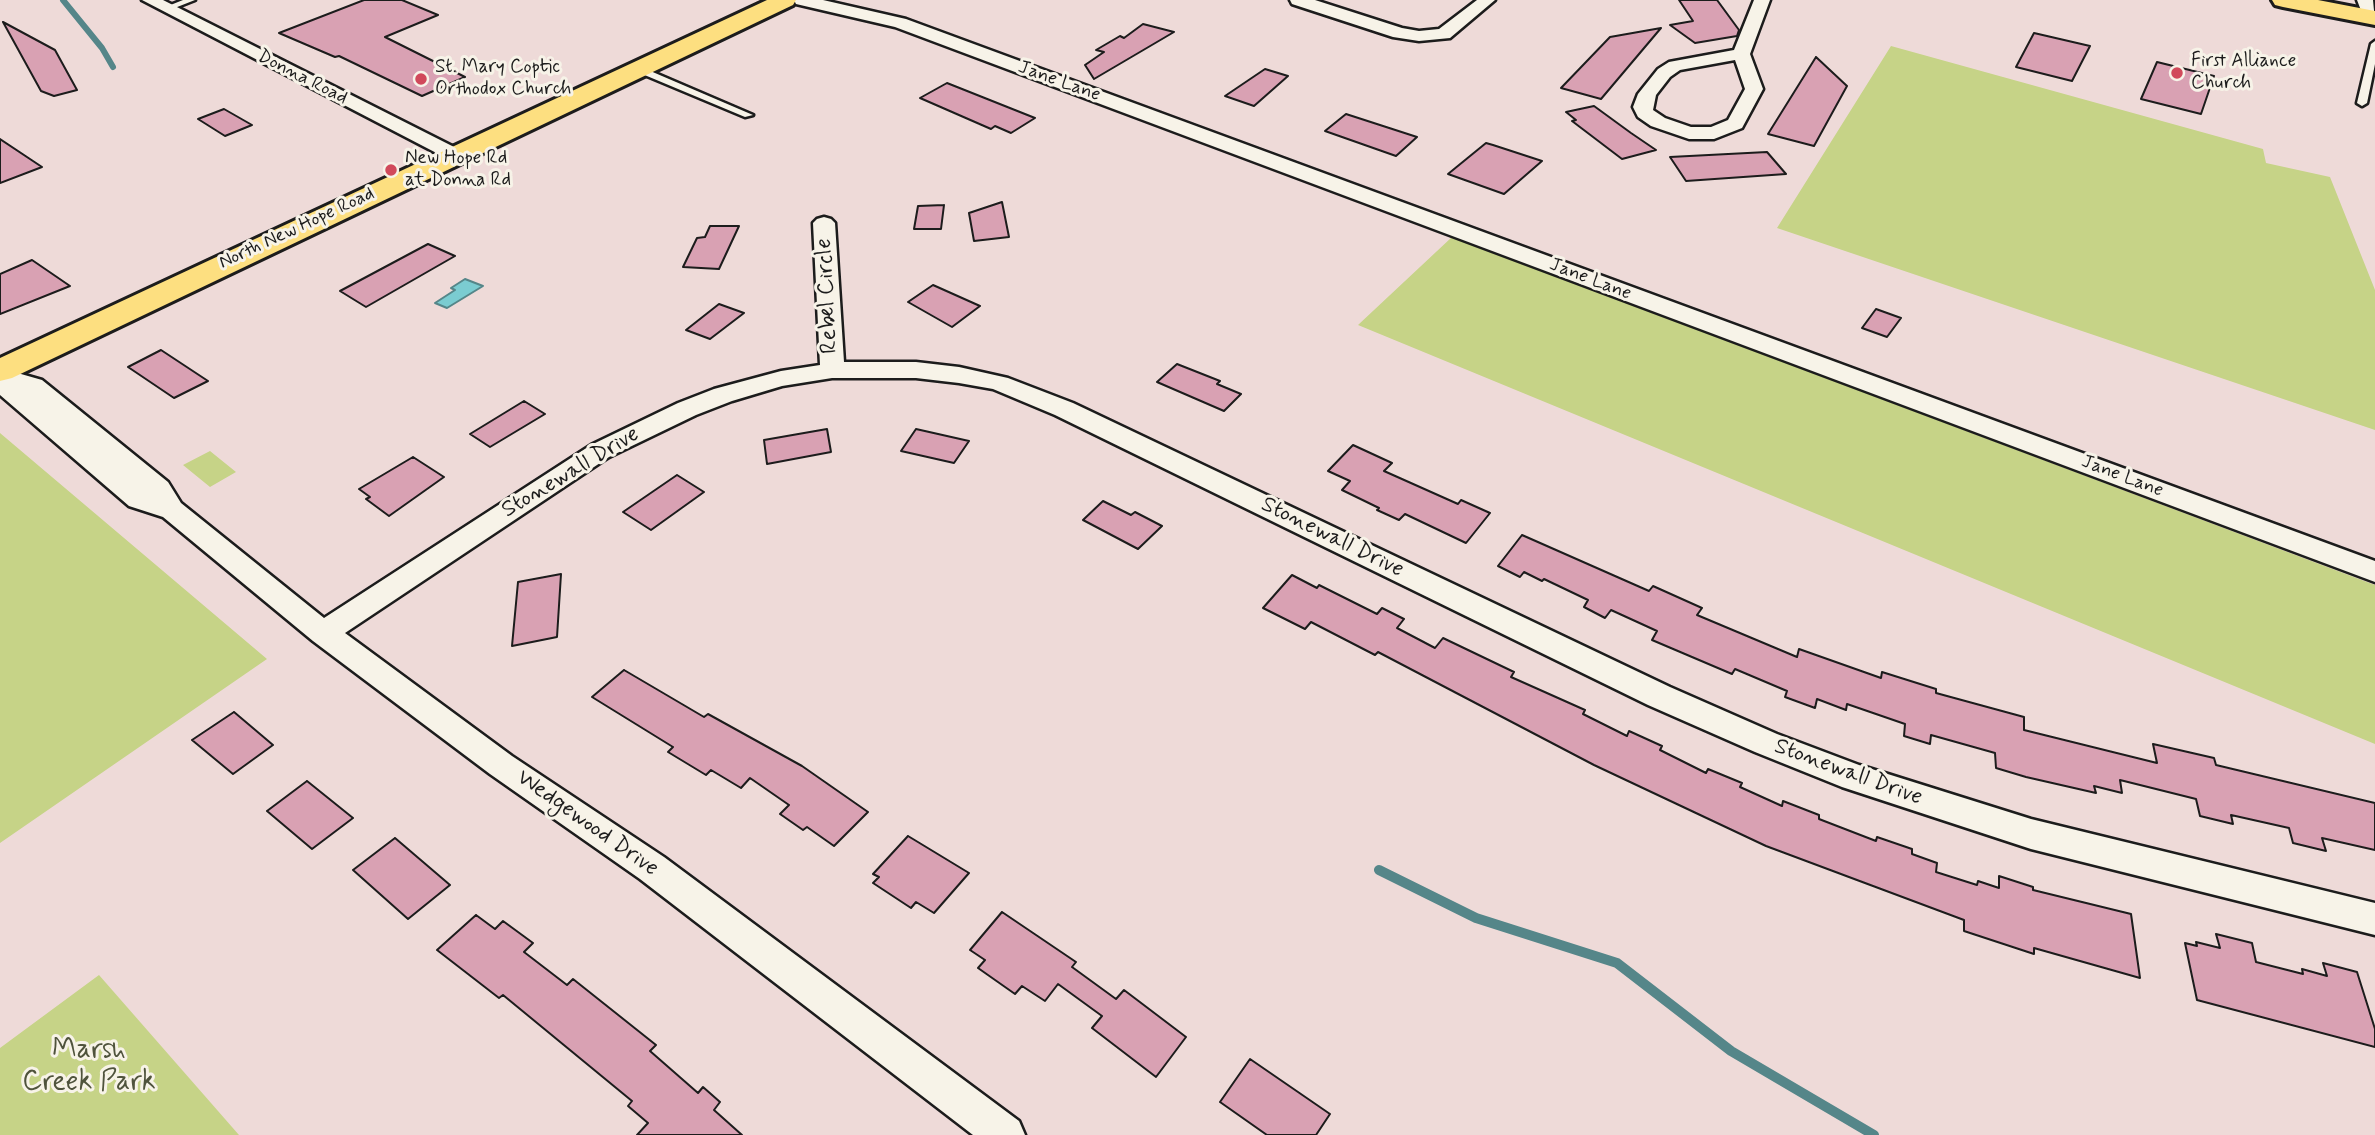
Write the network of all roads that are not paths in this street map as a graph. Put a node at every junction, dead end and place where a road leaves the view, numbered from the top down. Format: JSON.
{"nodes":[{"id":1,"x":191,"y":0,"type":"edge"},
{"id":2,"x":785,"y":0,"type":"edge"},
{"id":3,"x":802,"y":0,"type":"edge"},
{"id":4,"x":1298,"y":0,"type":"edge"},
{"id":5,"x":1487,"y":0,"type":"edge"},
{"id":6,"x":1762,"y":0,"type":"edge"},
{"id":7,"x":2283,"y":0,"type":"edge"},
{"id":8,"x":158,"y":4,"type":"edge"},
{"id":9,"x":2371,"y":16,"type":"edge"},
{"id":10,"x":2375,"y":44,"type":"edge"},
{"id":11,"x":1741,"y":54,"type":"junction"},
{"id":12,"x":638,"y":69,"type":"junction"},
{"id":13,"x":2362,"y":103,"type":"dead end"},
{"id":14,"x":748,"y":115,"type":"dead end"},
{"id":15,"x":455,"y":155,"type":"junction"},
{"id":16,"x":824,"y":223,"type":"dead end"},
{"id":17,"x":832,"y":370,"type":"junction"},
{"id":18,"x":0,"y":373,"type":"edge"},
{"id":19,"x":0,"y":382,"type":"edge"},
{"id":20,"x":172,"y":510,"type":"junction"},
{"id":21,"x":2375,"y":572,"type":"edge"},
{"id":22,"x":323,"y":633,"type":"junction"},
{"id":23,"x":2375,"y":919,"type":"edge"},
{"id":24,"x":1005,"y":1135,"type":"edge"}],
"edges":[{"from":1,"to":8,"type":"lane"},
{"from":2,"to":12,"type":"main road","name":"North New Hope Road"},
{"from":3,"to":21,"type":"street","name":"Jane Lane"},
{"from":4,"to":5,"type":"street"},
{"from":6,"to":11,"type":"street"},
{"from":7,"to":9,"type":"main road"},
{"from":8,"to":15,"type":"street","name":"Donna Road"},
{"from":10,"to":13,"type":"lane"},
{"from":11,"to":11,"type":"street"},
{"from":12,"to":14,"type":"lane"},
{"from":12,"to":15,"type":"main road","name":"North New Hope Road"},
{"from":15,"to":18,"type":"main road","name":"North New Hope Road"},
{"from":16,"to":17,"type":"street","name":"Rebel Circle"},
{"from":17,"to":22,"type":"street","name":"Stonewall Drive"},
{"from":17,"to":23,"type":"street","name":"Stonewall Drive"},
{"from":18,"to":20,"type":"street","name":"Wedgewood Drive"},
{"from":19,"to":20,"type":"street","name":"Wedgewood Drive"},
{"from":20,"to":22,"type":"street","name":"Wedgewood Drive"},
{"from":22,"to":24,"type":"street","name":"Wedgewood Drive"}]}
